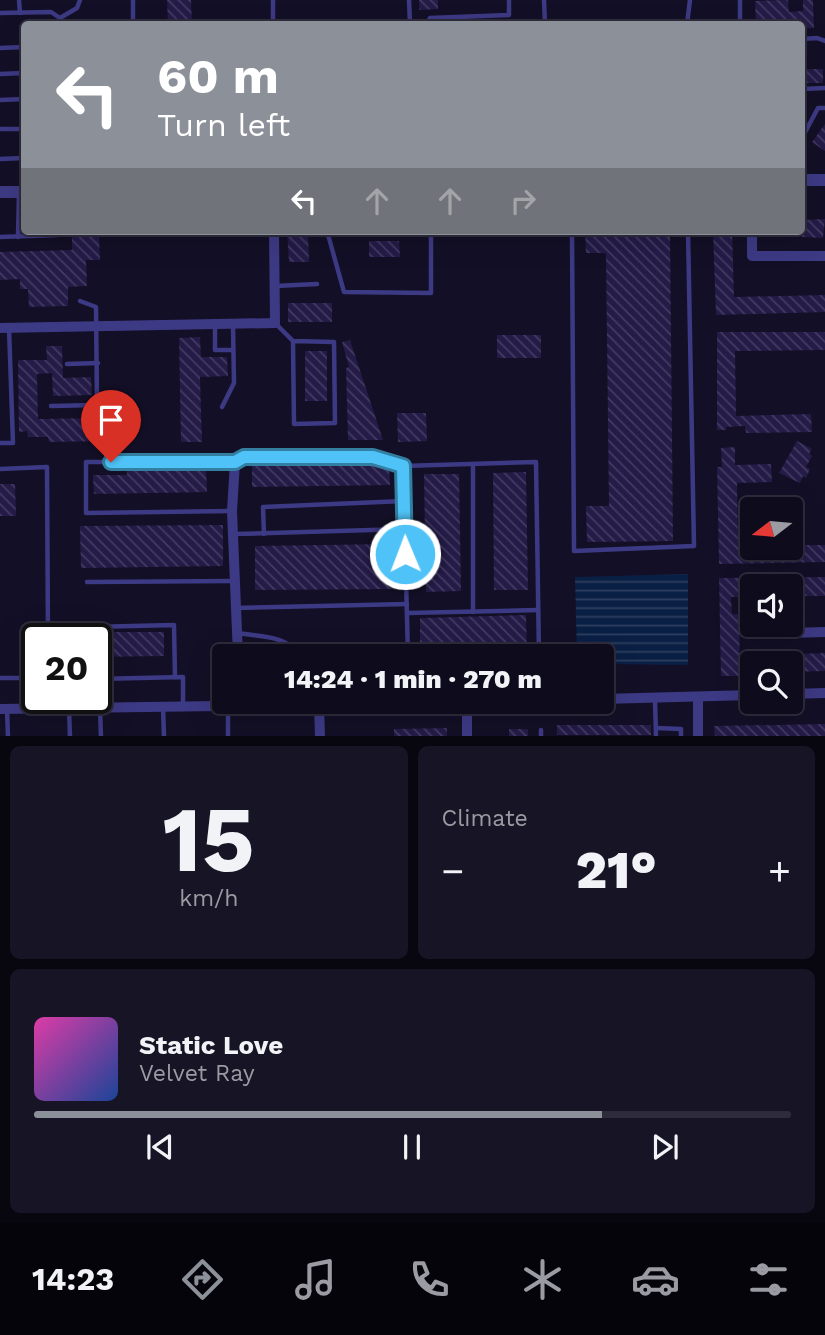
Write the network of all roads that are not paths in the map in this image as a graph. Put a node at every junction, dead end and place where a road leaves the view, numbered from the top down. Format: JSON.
{"nodes":[{"id":1,"x":19,"y":0,"type":"edge"},
{"id":2,"x":80,"y":0,"type":"edge"},
{"id":3,"x":133,"y":0,"type":"edge"},
{"id":4,"x":273,"y":0,"type":"edge"},
{"id":5,"x":409,"y":0,"type":"edge"},
{"id":6,"x":509,"y":0,"type":"edge"},
{"id":7,"x":544,"y":0,"type":"edge"},
{"id":8,"x":690,"y":0,"type":"edge"},
{"id":9,"x":740,"y":0,"type":"edge"},
{"id":10,"x":0,"y":13,"type":"edge"},
{"id":11,"x":20,"y":13,"type":"junction"},
{"id":12,"x":60,"y":18,"type":"joint"},
{"id":13,"x":134,"y":21,"type":"edge"},
{"id":14,"x":273,"y":21,"type":"edge"},
{"id":15,"x":410,"y":21,"type":"edge"},
{"id":16,"x":428,"y":21,"type":"edge"},
{"id":17,"x":545,"y":21,"type":"edge"},
{"id":18,"x":687,"y":21,"type":"edge"},
{"id":19,"x":740,"y":21,"type":"edge"},
{"id":20,"x":805,"y":39,"type":"edge"},
{"id":21,"x":825,"y":41,"type":"edge"},
{"id":22,"x":21,"y":47,"type":"edge"},
{"id":23,"x":0,"y":48,"type":"edge"},
{"id":24,"x":21,"y":73,"type":"edge"},
{"id":25,"x":0,"y":74,"type":"edge"},
{"id":26,"x":825,"y":88,"type":"edge"},
{"id":27,"x":805,"y":89,"type":"edge"},
{"id":28,"x":21,"y":99,"type":"edge"},
{"id":29,"x":0,"y":100,"type":"edge"},
{"id":30,"x":825,"y":108,"type":"edge"},
{"id":31,"x":0,"y":129,"type":"edge"},
{"id":32,"x":21,"y":129,"type":"edge"},
{"id":33,"x":805,"y":132,"type":"edge"},
{"id":34,"x":21,"y":158,"type":"edge"},
{"id":35,"x":0,"y":159,"type":"edge"},
{"id":36,"x":805,"y":180,"type":"edge"},
{"id":37,"x":825,"y":180,"type":"edge"},
{"id":38,"x":0,"y":192,"type":"edge"},
{"id":39,"x":21,"y":192,"type":"edge"},
{"id":40,"x":21,"y":203,"type":"edge"},
{"id":41,"x":58,"y":235,"type":"dead end"},
{"id":42,"x":274,"y":235,"type":"edge"},
{"id":43,"x":328,"y":235,"type":"edge"},
{"id":44,"x":431,"y":235,"type":"edge"},
{"id":45,"x":572,"y":235,"type":"edge"},
{"id":46,"x":688,"y":235,"type":"edge"},
{"id":47,"x":752,"y":235,"type":"edge"},
{"id":48,"x":0,"y":237,"type":"edge"},
{"id":49,"x":18,"y":237,"type":"junction"},
{"id":50,"x":825,"y":256,"type":"edge"},
{"id":51,"x":317,"y":284,"type":"dead end"},
{"id":52,"x":274,"y":286,"type":"junction"},
{"id":53,"x":80,"y":301,"type":"dead end"},
{"id":54,"x":275,"y":323,"type":"junction"},
{"id":55,"x":215,"y":324,"type":"junction"},
{"id":56,"x":233,"y":324,"type":"junction"},
{"id":57,"x":98,"y":326,"type":"junction"},
{"id":58,"x":4,"y":328,"type":"edge"},
{"id":59,"x":293,"y":341,"type":"junction"},
{"id":60,"x":233,"y":350,"type":"junction"},
{"id":61,"x":98,"y":363,"type":"junction"},
{"id":62,"x":67,"y":364,"type":"dead end"},
{"id":63,"x":51,"y":405,"type":"dead end"},
{"id":64,"x":222,"y":407,"type":"dead end"},
{"id":65,"x":0,"y":443,"type":"edge"},
{"id":66,"x":235,"y":462,"type":"junction"},
{"id":67,"x":472,"y":464,"type":"junction"},
{"id":68,"x":403,"y":466,"type":"junction"},
{"id":69,"x":0,"y":469,"type":"edge"},
{"id":70,"x":404,"y":501,"type":"junction"},
{"id":71,"x":232,"y":511,"type":"junction"},
{"id":72,"x":405,"y":529,"type":"junction"},
{"id":73,"x":234,"y":534,"type":"junction"},
{"id":74,"x":264,"y":534,"type":"junction"},
{"id":75,"x":235,"y":581,"type":"junction"},
{"id":76,"x":87,"y":582,"type":"dead end"},
{"id":77,"x":407,"y":604,"type":"junction"},
{"id":78,"x":235,"y":608,"type":"junction"},
{"id":79,"x":538,"y":610,"type":"junction"},
{"id":80,"x":473,"y":612,"type":"junction"},
{"id":81,"x":407,"y":613,"type":"junction"},
{"id":82,"x":48,"y":623,"type":"edge"},
{"id":83,"x":112,"y":626,"type":"edge"},
{"id":84,"x":825,"y":632,"type":"edge"},
{"id":85,"x":803,"y":633,"type":"edge"},
{"id":86,"x":237,"y":634,"type":"junction"},
{"id":87,"x":237,"y":644,"type":"edge"},
{"id":88,"x":289,"y":644,"type":"edge"},
{"id":89,"x":408,"y":644,"type":"edge"},
{"id":90,"x":539,"y":644,"type":"edge"},
{"id":91,"x":175,"y":677,"type":"junction"},
{"id":92,"x":0,"y":678,"type":"edge"},
{"id":93,"x":21,"y":678,"type":"edge"},
{"id":94,"x":112,"y":679,"type":"edge"},
{"id":95,"x":825,"y":693,"type":"edge"},
{"id":96,"x":803,"y":694,"type":"edge"},
{"id":97,"x":740,"y":695,"type":"edge"},
{"id":98,"x":698,"y":697,"type":"junction"},
{"id":99,"x":655,"y":698,"type":"junction"},
{"id":100,"x":614,"y":699,"type":"edge"},
{"id":101,"x":212,"y":705,"type":"edge"},
{"id":102,"x":163,"y":706,"type":"junction"},
{"id":103,"x":183,"y":706,"type":"junction"},
{"id":104,"x":112,"y":707,"type":"edge"},
{"id":105,"x":4,"y":709,"type":"edge"},
{"id":106,"x":69,"y":714,"type":"edge"},
{"id":107,"x":100,"y":714,"type":"edge"},
{"id":108,"x":228,"y":714,"type":"edge"},
{"id":109,"x":319,"y":714,"type":"edge"},
{"id":110,"x":467,"y":714,"type":"edge"},
{"id":111,"x":656,"y":728,"type":"junction"},
{"id":112,"x":8,"y":736,"type":"edge"},
{"id":113,"x":70,"y":736,"type":"edge"},
{"id":114,"x":101,"y":736,"type":"edge"},
{"id":115,"x":164,"y":736,"type":"edge"},
{"id":116,"x":228,"y":736,"type":"edge"},
{"id":117,"x":320,"y":736,"type":"edge"},
{"id":118,"x":467,"y":736,"type":"edge"},
{"id":119,"x":656,"y":736,"type":"edge"},
{"id":120,"x":681,"y":736,"type":"edge"},
{"id":121,"x":698,"y":736,"type":"edge"}],
"edges":[{"from":1,"to":11,"type":"lane"},
{"from":2,"to":12,"type":"lane"},
{"from":3,"to":13,"type":"lane"},
{"from":4,"to":14,"type":"lane"},
{"from":5,"to":15,"type":"lane"},
{"from":6,"to":16,"type":"lane"},
{"from":7,"to":17,"type":"lane"},
{"from":8,"to":18,"type":"lane"},
{"from":9,"to":19,"type":"lane"},
{"from":10,"to":11,"type":"lane"},
{"from":11,"to":12,"type":"lane"},
{"from":20,"to":21,"type":"lane"},
{"from":22,"to":23,"type":"lane"},
{"from":24,"to":25,"type":"lane"},
{"from":26,"to":27,"type":"lane"},
{"from":28,"to":29,"type":"lane"},
{"from":30,"to":33,"type":"lane"},
{"from":31,"to":32,"type":"lane"},
{"from":34,"to":35,"type":"lane"},
{"from":36,"to":37,"type":"street"},
{"from":38,"to":39,"type":"street"},
{"from":40,"to":49,"type":"lane"},
{"from":41,"to":49,"type":"lane"},
{"from":42,"to":52,"type":"street"},
{"from":43,"to":44,"type":"lane"},
{"from":45,"to":46,"type":"lane"},
{"from":47,"to":50,"type":"street"},
{"from":48,"to":49,"type":"lane"},
{"from":51,"to":52,"type":"lane"},
{"from":52,"to":54,"type":"street"},
{"from":53,"to":57,"type":"lane"},
{"from":54,"to":56,"type":"street"},
{"from":54,"to":59,"type":"lane"},
{"from":55,"to":56,"type":"street"},
{"from":55,"to":57,"type":"street"},
{"from":55,"to":60,"type":"lane"},
{"from":56,"to":60,"type":"lane"},
{"from":57,"to":58,"type":"street"},
{"from":57,"to":61,"type":"lane"},
{"from":58,"to":65,"type":"lane"},
{"from":59,"to":59,"type":"lane"},
{"from":60,"to":64,"type":"lane"},
{"from":61,"to":62,"type":"lane"},
{"from":61,"to":63,"type":"lane"},
{"from":66,"to":68,"type":"lane"},
{"from":66,"to":71,"type":"street"},
{"from":66,"to":71,"type":"lane"},
{"from":67,"to":68,"type":"lane"},
{"from":67,"to":79,"type":"lane"},
{"from":67,"to":80,"type":"lane"},
{"from":68,"to":70,"type":"lane"},
{"from":69,"to":82,"type":"lane"},
{"from":70,"to":72,"type":"lane"},
{"from":70,"to":74,"type":"lane"},
{"from":71,"to":73,"type":"street"},
{"from":72,"to":74,"type":"lane"},
{"from":72,"to":77,"type":"lane"},
{"from":73,"to":74,"type":"lane"},
{"from":73,"to":75,"type":"street"},
{"from":75,"to":76,"type":"lane"},
{"from":75,"to":78,"type":"street"},
{"from":77,"to":78,"type":"lane"},
{"from":77,"to":81,"type":"lane"},
{"from":78,"to":86,"type":"street"},
{"from":79,"to":80,"type":"lane"},
{"from":79,"to":90,"type":"lane"},
{"from":80,"to":81,"type":"lane"},
{"from":81,"to":89,"type":"lane"},
{"from":83,"to":91,"type":"lane"},
{"from":84,"to":85,"type":"street"},
{"from":86,"to":87,"type":"street"},
{"from":86,"to":88,"type":"lane"},
{"from":91,"to":94,"type":"lane"},
{"from":91,"to":103,"type":"lane"},
{"from":92,"to":93,"type":"lane"},
{"from":95,"to":96,"type":"street"},
{"from":97,"to":98,"type":"street"},
{"from":98,"to":99,"type":"street"},
{"from":98,"to":121,"type":"street"},
{"from":99,"to":100,"type":"street"},
{"from":99,"to":111,"type":"lane"},
{"from":101,"to":103,"type":"street"},
{"from":102,"to":103,"type":"street"},
{"from":102,"to":104,"type":"street"},
{"from":102,"to":115,"type":"lane"},
{"from":105,"to":112,"type":"lane"},
{"from":106,"to":113,"type":"lane"},
{"from":107,"to":114,"type":"lane"},
{"from":108,"to":116,"type":"lane"},
{"from":109,"to":117,"type":"street"},
{"from":110,"to":118,"type":"street"},
{"from":111,"to":119,"type":"lane"},
{"from":111,"to":120,"type":"lane"}]}
